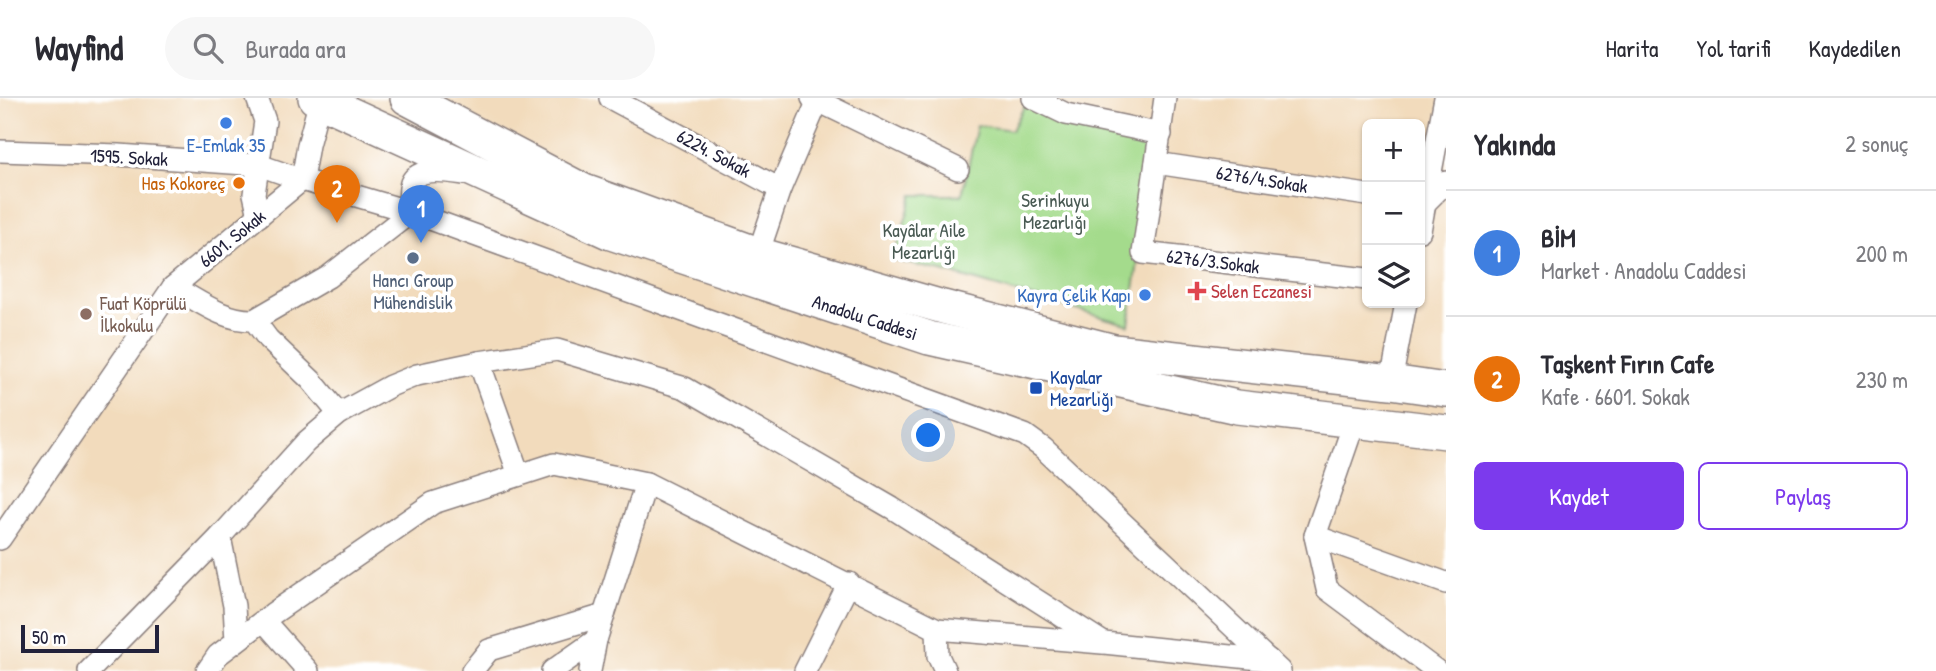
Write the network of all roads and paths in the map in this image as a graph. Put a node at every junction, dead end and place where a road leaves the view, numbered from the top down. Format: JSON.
{"nodes":[{"id":1,"x":257,"y":98,"type":"edge"},
{"id":2,"x":407,"y":98,"type":"edge"},
{"id":3,"x":610,"y":98,"type":"edge"},
{"id":4,"x":1033,"y":98,"type":"edge"},
{"id":5,"x":1165,"y":98,"type":"edge"},
{"id":6,"x":1445,"y":98,"type":"edge"},
{"id":7,"x":317,"y":99,"type":"edge"},
{"id":8,"x":816,"y":99,"type":"edge"},
{"id":9,"x":1161,"y":134,"type":"junction"},
{"id":10,"x":0,"y":151,"type":"edge"},
{"id":11,"x":1156,"y":163,"type":"junction"},
{"id":12,"x":259,"y":164,"type":"junction"},
{"id":13,"x":958,"y":169,"type":"dead end"},
{"id":14,"x":484,"y":175,"type":"junction"},
{"id":15,"x":302,"y":180,"type":"junction"},
{"id":16,"x":1446,"y":183,"type":"edge"},
{"id":17,"x":780,"y":189,"type":"junction"},
{"id":18,"x":1425,"y":189,"type":"edge"},
{"id":19,"x":1362,"y":194,"type":"edge"},
{"id":20,"x":1425,"y":200,"type":"edge"},
{"id":21,"x":411,"y":212,"type":"junction"},
{"id":22,"x":260,"y":216,"type":"junction"},
{"id":23,"x":758,"y":254,"type":"junction"},
{"id":24,"x":1362,"y":278,"type":"edge"},
{"id":25,"x":173,"y":287,"type":"junction"},
{"id":26,"x":1405,"y":308,"type":"edge"},
{"id":27,"x":254,"y":320,"type":"junction"},
{"id":28,"x":479,"y":362,"type":"junction"},
{"id":29,"x":1391,"y":382,"type":"junction"},
{"id":30,"x":1446,"y":390,"type":"edge"},
{"id":31,"x":339,"y":414,"type":"junction"},
{"id":32,"x":1354,"y":423,"type":"junction"},
{"id":33,"x":1446,"y":432,"type":"edge"},
{"id":34,"x":519,"y":475,"type":"junction"},
{"id":35,"x":646,"y":483,"type":"junction"},
{"id":36,"x":1315,"y":536,"type":"junction"},
{"id":37,"x":220,"y":537,"type":"junction"},
{"id":38,"x":0,"y":539,"type":"edge"},
{"id":39,"x":849,"y":583,"type":"junction"},
{"id":40,"x":1446,"y":583,"type":"edge"},
{"id":41,"x":604,"y":615,"type":"junction"},
{"id":42,"x":264,"y":621,"type":"junction"},
{"id":43,"x":937,"y":629,"type":"junction"},
{"id":44,"x":596,"y":640,"type":"junction"},
{"id":45,"x":236,"y":641,"type":"junction"},
{"id":46,"x":1104,"y":643,"type":"junction"},
{"id":47,"x":1275,"y":665,"type":"edge"},
{"id":48,"x":89,"y":671,"type":"edge"},
{"id":49,"x":207,"y":671,"type":"edge"},
{"id":50,"x":308,"y":671,"type":"edge"},
{"id":51,"x":472,"y":671,"type":"edge"},
{"id":52,"x":552,"y":671,"type":"edge"},
{"id":53,"x":590,"y":671,"type":"edge"},
{"id":54,"x":805,"y":671,"type":"edge"},
{"id":55,"x":945,"y":671,"type":"edge"},
{"id":56,"x":1437,"y":671,"type":"edge"}],
"edges":[{"from":1,"to":12,"type":"street"},
{"from":2,"to":23,"type":"highway","name":"Anadolu Caddesi"},
{"from":3,"to":17,"type":"street","name":"6224. Sokak"},
{"from":4,"to":9,"type":"street"},
{"from":5,"to":9,"type":"street"},
{"from":6,"to":18,"type":"street"},
{"from":7,"to":14,"type":"highway","name":"Anadolu Caddesi"},
{"from":7,"to":15,"type":"street"},
{"from":8,"to":13,"type":"street"},
{"from":8,"to":17,"type":"street"},
{"from":9,"to":11,"type":"street"},
{"from":10,"to":12,"type":"street","name":"1595. Sokak"},
{"from":11,"to":19,"type":"street","name":"6276/4.Sokak"},
{"from":11,"to":24,"type":"street","name":"6276/3.Sokak"},
{"from":12,"to":15,"type":"street","name":"1595. Sokak"},
{"from":12,"to":22,"type":"street"},
{"from":14,"to":21,"type":"street"},
{"from":14,"to":32,"type":"highway","name":"Anadolu Caddesi"},
{"from":15,"to":21,"type":"street","name":"1595. Sokak"},
{"from":15,"to":22,"type":"street","name":"6601. Sokak"},
{"from":16,"to":20,"type":"street"},
{"from":17,"to":23,"type":"street"},
{"from":21,"to":27,"type":"street"},
{"from":21,"to":47,"type":"street","name":"1595. Sokak"},
{"from":22,"to":25,"type":"street","name":"6601. Sokak"},
{"from":23,"to":29,"type":"highway","name":"Anadolu Caddesi"},
{"from":25,"to":27,"type":"street"},
{"from":25,"to":38,"type":"street","name":"6601. Sokak"},
{"from":26,"to":29,"type":"street"},
{"from":27,"to":31,"type":"street"},
{"from":28,"to":31,"type":"street"},
{"from":28,"to":34,"type":"street"},
{"from":28,"to":46,"type":"street"},
{"from":29,"to":30,"type":"highway","name":"Anadolu Caddesi"},
{"from":31,"to":37,"type":"street"},
{"from":32,"to":33,"type":"highway","name":"Anadolu Caddesi"},
{"from":32,"to":36,"type":"street"},
{"from":34,"to":35,"type":"street"},
{"from":34,"to":42,"type":"street"},
{"from":35,"to":39,"type":"street"},
{"from":35,"to":41,"type":"street"},
{"from":36,"to":40,"type":"street"},
{"from":36,"to":56,"type":"street"},
{"from":37,"to":45,"type":"street"},
{"from":37,"to":48,"type":"street"},
{"from":39,"to":43,"type":"street"},
{"from":39,"to":54,"type":"street"},
{"from":41,"to":44,"type":"street"},
{"from":41,"to":51,"type":"street"},
{"from":42,"to":45,"type":"street"},
{"from":42,"to":50,"type":"street"},
{"from":43,"to":46,"type":"street"},
{"from":43,"to":55,"type":"street"},
{"from":44,"to":52,"type":"street"},
{"from":44,"to":53,"type":"street"},
{"from":45,"to":49,"type":"street"},
{"from":46,"to":47,"type":"street"}]}
